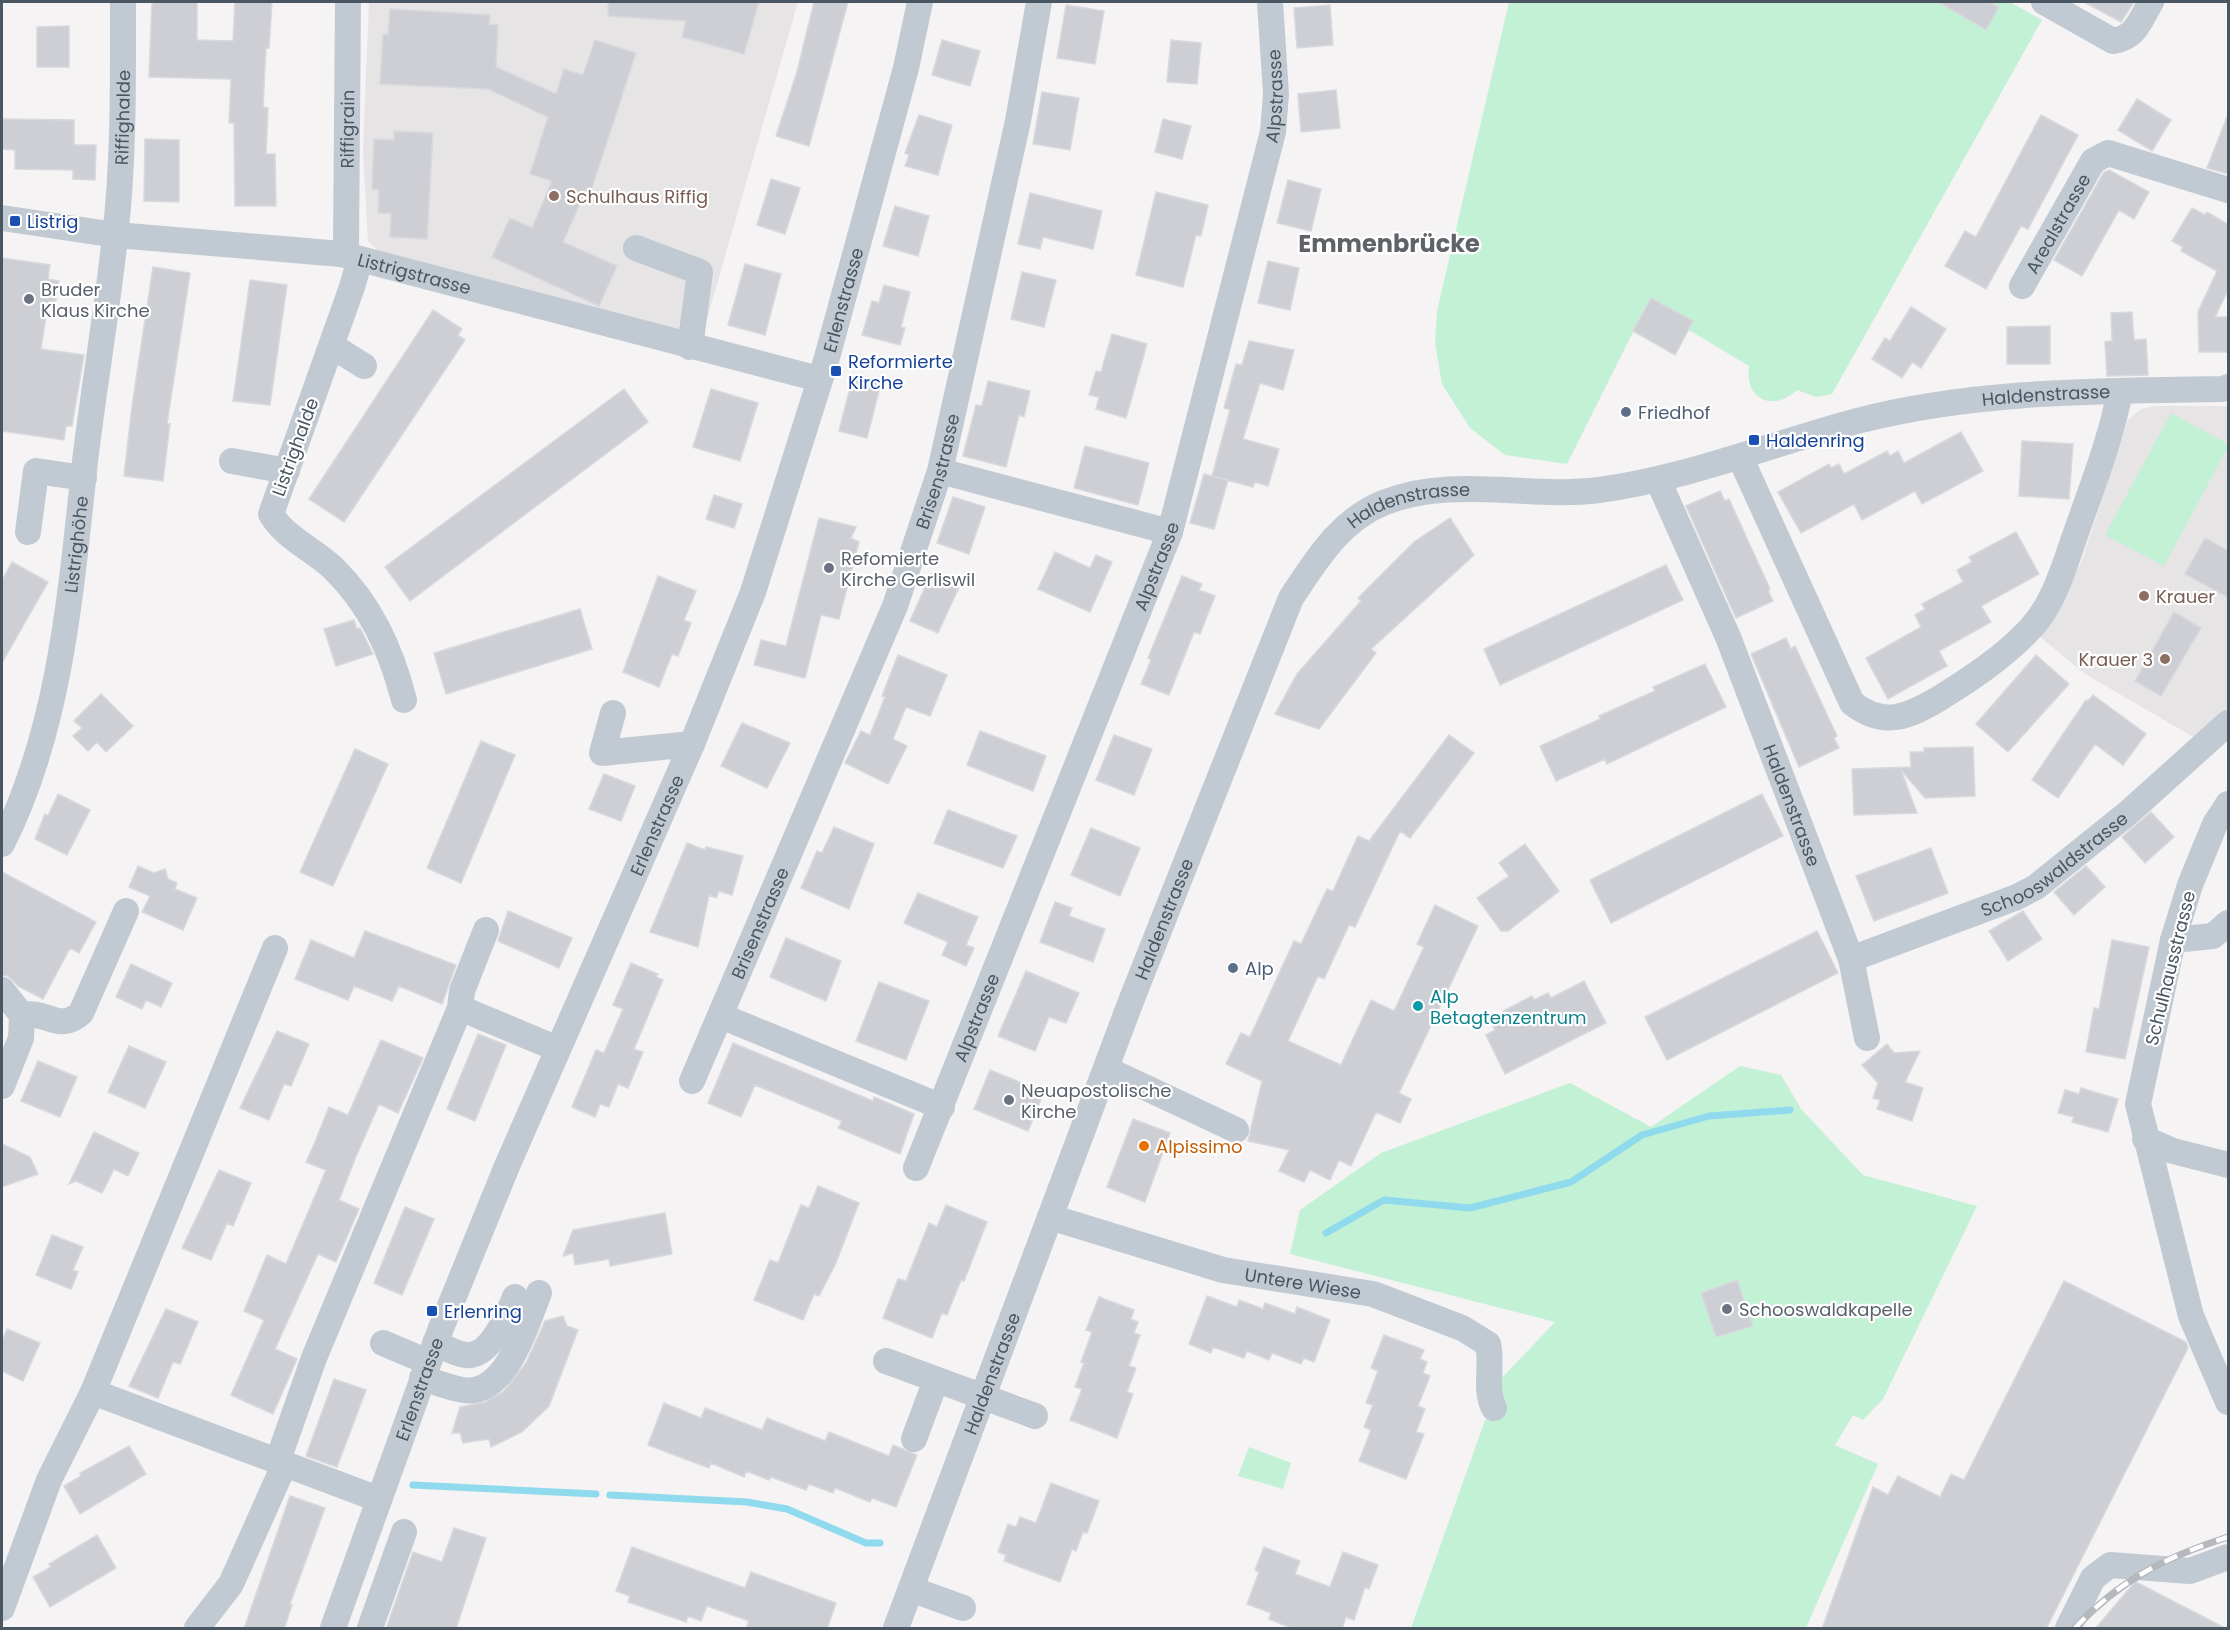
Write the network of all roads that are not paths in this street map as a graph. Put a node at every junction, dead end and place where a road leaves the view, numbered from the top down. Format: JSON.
{"nodes":[{"id":1,"x":123,"y":2,"type":"edge"},
{"id":2,"x":348,"y":2,"type":"edge"},
{"id":3,"x":920,"y":2,"type":"edge"},
{"id":4,"x":1039,"y":2,"type":"edge"},
{"id":5,"x":1270,"y":2,"type":"edge"},
{"id":6,"x":2044,"y":2,"type":"edge"},
{"id":7,"x":2151,"y":2,"type":"edge"},
{"id":8,"x":2229,"y":190,"type":"edge"},
{"id":9,"x":2,"y":218,"type":"edge"},
{"id":10,"x":116,"y":235,"type":"junction"},
{"id":11,"x":636,"y":248,"type":"dead end"},
{"id":12,"x":350,"y":257,"type":"junction"},
{"id":13,"x":2022,"y":286,"type":"dead end"},
{"id":14,"x":332,"y":346,"type":"junction"},
{"id":15,"x":690,"y":346,"type":"junction"},
{"id":16,"x":364,"y":366,"type":"dead end"},
{"id":17,"x":819,"y":380,"type":"junction"},
{"id":18,"x":2229,"y":387,"type":"edge"},
{"id":19,"x":2120,"y":391,"type":"junction"},
{"id":20,"x":1740,"y":457,"type":"junction"},
{"id":21,"x":232,"y":461,"type":"dead end"},
{"id":22,"x":287,"y":471,"type":"junction"},
{"id":23,"x":940,"y":471,"type":"junction"},
{"id":24,"x":84,"y":478,"type":"junction"},
{"id":25,"x":1658,"y":480,"type":"junction"},
{"id":26,"x":28,"y":532,"type":"dead end"},
{"id":27,"x":1170,"y":532,"type":"junction"},
{"id":28,"x":404,"y":700,"type":"dead end"},
{"id":29,"x":613,"y":713,"type":"dead end"},
{"id":30,"x":2229,"y":723,"type":"edge"},
{"id":31,"x":692,"y":744,"type":"junction"},
{"id":32,"x":2229,"y":804,"type":"edge"},
{"id":33,"x":2,"y":844,"type":"edge"},
{"id":34,"x":126,"y":911,"type":"dead end"},
{"id":35,"x":2229,"y":923,"type":"edge"},
{"id":36,"x":486,"y":930,"type":"dead end"},
{"id":37,"x":2173,"y":940,"type":"junction"},
{"id":38,"x":274,"y":948,"type":"dead end"},
{"id":39,"x":1851,"y":959,"type":"junction"},
{"id":40,"x":4,"y":982,"type":"edge"},
{"id":41,"x":460,"y":1008,"type":"junction"},
{"id":42,"x":22,"y":1015,"type":"junction"},
{"id":43,"x":721,"y":1016,"type":"junction"},
{"id":44,"x":1867,"y":1038,"type":"dead end"},
{"id":45,"x":558,"y":1049,"type":"junction"},
{"id":46,"x":1106,"y":1069,"type":"junction"},
{"id":47,"x":692,"y":1081,"type":"dead end"},
{"id":48,"x":2,"y":1086,"type":"edge"},
{"id":49,"x":942,"y":1107,"type":"junction"},
{"id":50,"x":1236,"y":1130,"type":"dead end"},
{"id":51,"x":2145,"y":1139,"type":"junction"},
{"id":52,"x":2229,"y":1165,"type":"edge"},
{"id":53,"x":916,"y":1168,"type":"dead end"},
{"id":54,"x":1050,"y":1217,"type":"junction"},
{"id":55,"x":383,"y":1343,"type":"dead end"},
{"id":56,"x":428,"y":1361,"type":"junction"},
{"id":57,"x":886,"y":1361,"type":"dead end"},
{"id":58,"x":936,"y":1380,"type":"junction"},
{"id":59,"x":93,"y":1392,"type":"junction"},
{"id":60,"x":982,"y":1397,"type":"junction"},
{"id":61,"x":2229,"y":1402,"type":"edge"},
{"id":62,"x":1494,"y":1408,"type":"dead end"},
{"id":63,"x":1035,"y":1416,"type":"dead end"},
{"id":64,"x":914,"y":1439,"type":"dead end"},
{"id":65,"x":281,"y":1462,"type":"junction"},
{"id":66,"x":378,"y":1499,"type":"junction"},
{"id":67,"x":404,"y":1532,"type":"dead end"},
{"id":68,"x":2229,"y":1557,"type":"edge"},
{"id":69,"x":911,"y":1589,"type":"junction"},
{"id":70,"x":2,"y":1608,"type":"edge"},
{"id":71,"x":963,"y":1608,"type":"dead end"},
{"id":72,"x":197,"y":1629,"type":"edge"},
{"id":73,"x":333,"y":1629,"type":"edge"},
{"id":74,"x":370,"y":1629,"type":"edge"},
{"id":75,"x":896,"y":1629,"type":"edge"},
{"id":76,"x":2067,"y":1629,"type":"edge"}],
"edges":[{"from":1,"to":10,"type":"street","name":"Riffighalde"},
{"from":2,"to":12,"type":"street","name":"Riffigrain"},
{"from":3,"to":17,"type":"street","name":"Erlenstrasse"},
{"from":4,"to":23,"type":"street","name":"Brisenstrasse"},
{"from":5,"to":27,"type":"street","name":"Alpstrasse"},
{"from":6,"to":7,"type":"street"},
{"from":8,"to":13,"type":"street","name":"Arealstrasse"},
{"from":9,"to":10,"type":"street","name":"Listrigstrasse"},
{"from":10,"to":12,"type":"street","name":"Listrigstrasse"},
{"from":10,"to":24,"type":"street","name":"Listrighöhe"},
{"from":11,"to":15,"type":"street"},
{"from":12,"to":14,"type":"street","name":"Listrighalde"},
{"from":12,"to":15,"type":"street","name":"Listrigstrasse"},
{"from":14,"to":16,"type":"street"},
{"from":14,"to":22,"type":"street","name":"Listrighalde"},
{"from":15,"to":17,"type":"street","name":"Listrigstrasse"},
{"from":17,"to":31,"type":"street","name":"Erlenstrasse"},
{"from":18,"to":19,"type":"street","name":"Haldenstrasse"},
{"from":19,"to":20,"type":"street","name":"Haldenstrasse"},
{"from":19,"to":20,"type":"street"},
{"from":20,"to":25,"type":"street","name":"Haldenstrasse"},
{"from":21,"to":22,"type":"street"},
{"from":22,"to":28,"type":"street","name":"Listrighalde"},
{"from":23,"to":27,"type":"street"},
{"from":23,"to":43,"type":"street","name":"Brisenstrasse"},
{"from":24,"to":26,"type":"street"},
{"from":24,"to":33,"type":"street","name":"Listrighöhe"},
{"from":25,"to":39,"type":"street","name":"Haldenstrasse"},
{"from":25,"to":46,"type":"street","name":"Haldenstrasse"},
{"from":27,"to":49,"type":"street","name":"Alpstrasse"},
{"from":29,"to":31,"type":"street"},
{"from":30,"to":39,"type":"street","name":"Schooswaldstrasse"},
{"from":31,"to":45,"type":"street","name":"Erlenstrasse"},
{"from":32,"to":37,"type":"street","name":"Schulhausstrasse"},
{"from":34,"to":42,"type":"street"},
{"from":35,"to":37,"type":"street"},
{"from":36,"to":41,"type":"street"},
{"from":37,"to":51,"type":"street","name":"Schulhausstrasse"},
{"from":38,"to":59,"type":"street"},
{"from":39,"to":44,"type":"street","name":"Haldenstrasse"},
{"from":40,"to":42,"type":"street"},
{"from":41,"to":45,"type":"street"},
{"from":41,"to":65,"type":"street"},
{"from":42,"to":48,"type":"street"},
{"from":43,"to":47,"type":"street","name":"Brisenstrasse"},
{"from":43,"to":49,"type":"street"},
{"from":45,"to":56,"type":"street","name":"Erlenstrasse"},
{"from":46,"to":50,"type":"street"},
{"from":46,"to":54,"type":"street","name":"Haldenstrasse"},
{"from":49,"to":53,"type":"street","name":"Alpstrasse"},
{"from":51,"to":52,"type":"street"},
{"from":51,"to":61,"type":"street","name":"Schulhausstrasse"},
{"from":54,"to":60,"type":"street","name":"Haldenstrasse"},
{"from":54,"to":62,"type":"street","name":"Untere Wiese"},
{"from":55,"to":56,"type":"street"},
{"from":56,"to":56,"type":"street"},
{"from":56,"to":66,"type":"street","name":"Erlenstrasse"},
{"from":57,"to":58,"type":"street"},
{"from":58,"to":60,"type":"street"},
{"from":58,"to":64,"type":"street"},
{"from":59,"to":65,"type":"street"},
{"from":59,"to":70,"type":"street"},
{"from":60,"to":63,"type":"street"},
{"from":60,"to":69,"type":"street","name":"Haldenstrasse"},
{"from":65,"to":66,"type":"street"},
{"from":65,"to":72,"type":"street"},
{"from":66,"to":73,"type":"street","name":"Erlenstrasse"},
{"from":67,"to":74,"type":"street"},
{"from":68,"to":76,"type":"street"},
{"from":69,"to":71,"type":"street"},
{"from":69,"to":75,"type":"street","name":"Haldenstrasse"}]}
